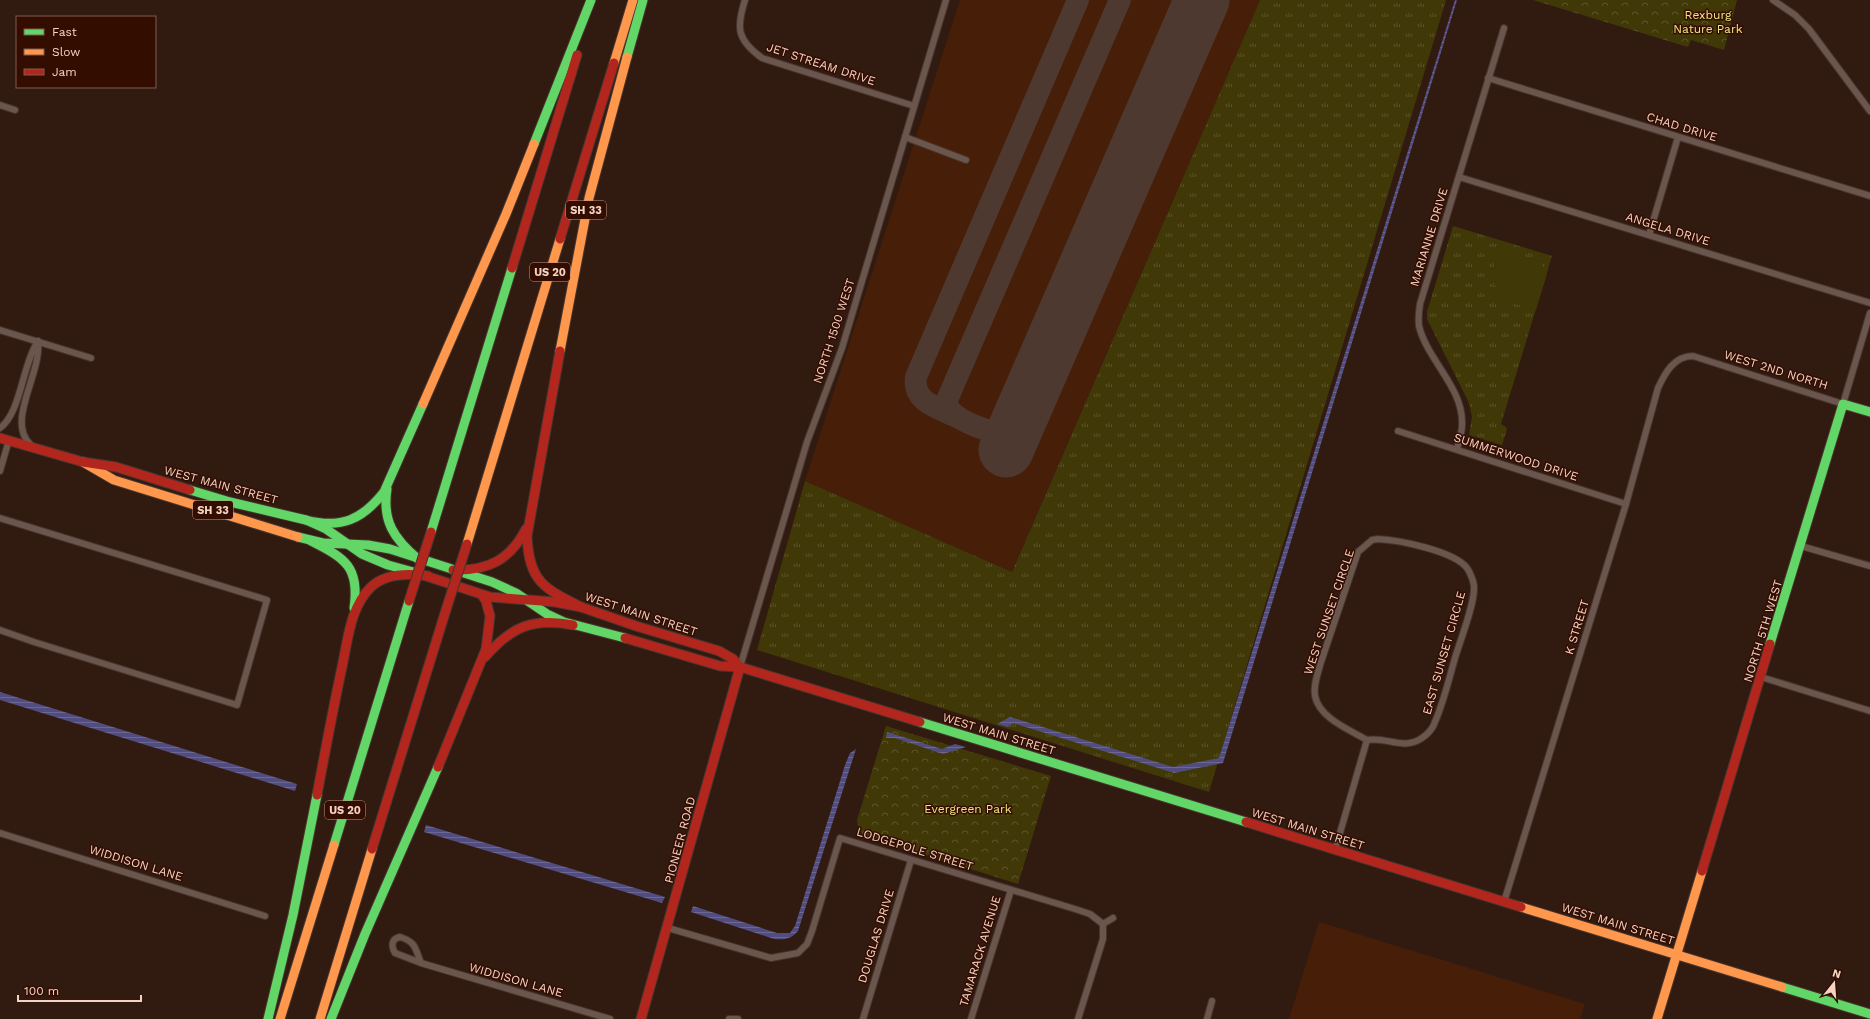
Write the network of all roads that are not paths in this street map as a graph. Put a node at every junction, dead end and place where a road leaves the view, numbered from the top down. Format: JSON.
{"nodes":[{"id":1,"x":592,"y":0,"type":"edge"},
{"id":2,"x":633,"y":0,"type":"edge"},
{"id":3,"x":643,"y":0,"type":"edge"},
{"id":4,"x":745,"y":0,"type":"edge"},
{"id":5,"x":946,"y":0,"type":"edge"},
{"id":6,"x":1773,"y":0,"type":"edge"},
{"id":7,"x":1504,"y":28,"type":"dead end"},
{"id":8,"x":1488,"y":78,"type":"junction"},
{"id":9,"x":0,"y":105,"type":"edge"},
{"id":10,"x":914,"y":106,"type":"junction"},
{"id":11,"x":15,"y":110,"type":"dead end"},
{"id":12,"x":1870,"y":111,"type":"edge"},
{"id":13,"x":905,"y":137,"type":"junction"},
{"id":14,"x":1678,"y":137,"type":"junction"},
{"id":15,"x":966,"y":160,"type":"dead end"},
{"id":16,"x":1459,"y":177,"type":"junction"},
{"id":17,"x":1870,"y":196,"type":"edge"},
{"id":18,"x":1649,"y":235,"type":"junction"},
{"id":19,"x":1870,"y":303,"type":"edge"},
{"id":20,"x":1870,"y":313,"type":"edge"},
{"id":21,"x":0,"y":330,"type":"edge"},
{"id":22,"x":38,"y":341,"type":"junction"},
{"id":23,"x":91,"y":358,"type":"dead end"},
{"id":24,"x":1676,"y":362,"type":"joint"},
{"id":25,"x":1843,"y":404,"type":"junction"},
{"id":26,"x":1870,"y":412,"type":"edge"},
{"id":27,"x":0,"y":428,"type":"edge"},
{"id":28,"x":1398,"y":431,"type":"dead end"},
{"id":29,"x":0,"y":438,"type":"edge"},
{"id":30,"x":10,"y":440,"type":"junction"},
{"id":31,"x":34,"y":448,"type":"junction"},
{"id":32,"x":1456,"y":449,"type":"junction"},
{"id":33,"x":83,"y":462,"type":"junction"},
{"id":34,"x":0,"y":471,"type":"edge"},
{"id":35,"x":388,"y":484,"type":"junction"},
{"id":36,"x":1626,"y":504,"type":"junction"},
{"id":37,"x":530,"y":516,"type":"junction"},
{"id":38,"x":0,"y":518,"type":"edge"},
{"id":39,"x":306,"y":520,"type":"junction"},
{"id":40,"x":310,"y":541,"type":"junction"},
{"id":41,"x":348,"y":544,"type":"junction"},
{"id":42,"x":1417,"y":545,"type":"joint"},
{"id":43,"x":1801,"y":546,"type":"junction"},
{"id":44,"x":418,"y":559,"type":"junction"},
{"id":45,"x":1870,"y":566,"type":"edge"},
{"id":46,"x":453,"y":570,"type":"junction"},
{"id":47,"x":428,"y":576,"type":"junction"},
{"id":48,"x":482,"y":595,"type":"junction"},
{"id":49,"x":528,"y":601,"type":"junction"},
{"id":50,"x":580,"y":607,"type":"junction"},
{"id":51,"x":573,"y":625,"type":"junction"},
{"id":52,"x":0,"y":630,"type":"edge"},
{"id":53,"x":349,"y":635,"type":"junction"},
{"id":54,"x":479,"y":667,"type":"junction"},
{"id":55,"x":740,"y":667,"type":"junction"},
{"id":56,"x":1761,"y":678,"type":"junction"},
{"id":57,"x":1870,"y":711,"type":"edge"},
{"id":58,"x":1367,"y":740,"type":"junction"},
{"id":59,"x":0,"y":833,"type":"edge"},
{"id":60,"x":1335,"y":850,"type":"junction"},
{"id":61,"x":910,"y":860,"type":"junction"},
{"id":62,"x":1011,"y":890,"type":"junction"},
{"id":63,"x":1504,"y":902,"type":"junction"},
{"id":64,"x":265,"y":916,"type":"dead end"},
{"id":65,"x":1113,"y":918,"type":"dead end"},
{"id":66,"x":1103,"y":924,"type":"junction"},
{"id":67,"x":668,"y":928,"type":"junction"},
{"id":68,"x":1676,"y":954,"type":"junction"},
{"id":69,"x":421,"y":963,"type":"junction"},
{"id":70,"x":1212,"y":1001,"type":"dead end"},
{"id":71,"x":1870,"y":1014,"type":"edge"},
{"id":72,"x":608,"y":1018,"type":"edge"},
{"id":73,"x":268,"y":1019,"type":"edge"},
{"id":74,"x":280,"y":1019,"type":"edge"},
{"id":75,"x":320,"y":1019,"type":"edge"},
{"id":76,"x":331,"y":1019,"type":"edge"},
{"id":77,"x":641,"y":1019,"type":"edge"},
{"id":78,"x":729,"y":1019,"type":"edge"},
{"id":79,"x":738,"y":1019,"type":"edge"},
{"id":80,"x":863,"y":1019,"type":"edge"},
{"id":81,"x":971,"y":1019,"type":"edge"},
{"id":82,"x":1078,"y":1019,"type":"edge"},
{"id":83,"x":1207,"y":1019,"type":"edge"},
{"id":84,"x":1657,"y":1019,"type":"edge"}],
"edges":[{"from":1,"to":35,"type":"main road","number":"SH 33"},
{"from":1,"to":74,"type":"main road","number":"US 20","bridge":true},
{"from":2,"to":75,"type":"main road","number":"US 20","bridge":true},
{"from":3,"to":37,"type":"main road","number":"SH 33"},
{"from":4,"to":10,"type":"street","name":"JET STREAM DRIVE"},
{"from":5,"to":10,"type":"street","name":"NORTH 1500 WEST"},
{"from":6,"to":12,"type":"street"},
{"from":7,"to":8,"type":"street","name":"MARIANNE DRIVE"},
{"from":8,"to":14,"type":"street","name":"CHAD DRIVE"},
{"from":8,"to":16,"type":"street","name":"MARIANNE DRIVE"},
{"from":9,"to":11,"type":"street"},
{"from":10,"to":13,"type":"street","name":"NORTH 1500 WEST"},
{"from":13,"to":15,"type":"street"},
{"from":13,"to":55,"type":"street","name":"NORTH 1500 WEST"},
{"from":14,"to":17,"type":"street","name":"CHAD DRIVE"},
{"from":14,"to":18,"type":"street"},
{"from":16,"to":18,"type":"street","name":"ANGELA DRIVE"},
{"from":16,"to":32,"type":"street","name":"MARIANNE DRIVE"},
{"from":18,"to":19,"type":"street","name":"ANGELA DRIVE"},
{"from":20,"to":25,"type":"street","name":"NORTH 5TH WEST"},
{"from":21,"to":22,"type":"street"},
{"from":22,"to":23,"type":"street"},
{"from":22,"to":27,"type":"street"},
{"from":22,"to":31,"type":"street"},
{"from":24,"to":25,"type":"street","name":"WEST 2ND NORTH"},
{"from":24,"to":36,"type":"street","name":"K STREET"},
{"from":25,"to":26,"type":"main road","name":"WEST 2ND NORTH"},
{"from":25,"to":43,"type":"main road","name":"NORTH 5TH WEST"},
{"from":28,"to":32,"type":"street","name":"SUMMERWOOD DRIVE"},
{"from":29,"to":30,"type":"main road","name":"WEST MAIN STREET","number":"SH 33"},
{"from":30,"to":31,"type":"main road","name":"WEST MAIN STREET","number":"SH 33"},
{"from":30,"to":34,"type":"street"},
{"from":31,"to":33,"type":"main road","name":"WEST MAIN STREET","number":"SH 33"},
{"from":32,"to":36,"type":"street","name":"SUMMERWOOD DRIVE"},
{"from":33,"to":39,"type":"main road","name":"WEST MAIN STREET","number":"SH 33"},
{"from":33,"to":40,"type":"main road","name":"WEST MAIN STREET","number":"SH 33"},
{"from":35,"to":39,"type":"main road","number":"SH 33"},
{"from":35,"to":44,"type":"main road"},
{"from":36,"to":63,"type":"street","name":"K STREET"},
{"from":37,"to":46,"type":"main road","number":"SH 33"},
{"from":37,"to":50,"type":"main road"},
{"from":38,"to":52,"type":"street"},
{"from":39,"to":41,"type":"main road","name":"WEST MAIN STREET"},
{"from":40,"to":41,"type":"main road","name":"WEST MAIN STREET","number":"SH 33"},
{"from":40,"to":53,"type":"main road"},
{"from":41,"to":44,"type":"main road","name":"WEST MAIN STREET","number":"SH 33"},
{"from":41,"to":47,"type":"main road","name":"WEST MAIN STREET"},
{"from":42,"to":58,"type":"street","name":"WEST SUNSET CIRCLE"},
{"from":42,"to":58,"type":"street","name":"EAST SUNSET CIRCLE"},
{"from":43,"to":45,"type":"street"},
{"from":43,"to":56,"type":"main road","name":"NORTH 5TH WEST"},
{"from":44,"to":46,"type":"main road","name":"WEST MAIN STREET","number":"SH 33"},
{"from":46,"to":49,"type":"main road","name":"WEST MAIN STREET"},
{"from":47,"to":48,"type":"main road","name":"WEST MAIN STREET"},
{"from":47,"to":53,"type":"main road"},
{"from":48,"to":49,"type":"main road","name":"WEST MAIN STREET"},
{"from":48,"to":54,"type":"main road"},
{"from":49,"to":50,"type":"main road","name":"WEST MAIN STREET"},
{"from":49,"to":51,"type":"main road","name":"WEST MAIN STREET"},
{"from":50,"to":55,"type":"main road","name":"WEST MAIN STREET"},
{"from":51,"to":54,"type":"main road"},
{"from":51,"to":55,"type":"main road","name":"WEST MAIN STREET"},
{"from":53,"to":73,"type":"main road"},
{"from":54,"to":76,"type":"main road"},
{"from":55,"to":60,"type":"main road","name":"WEST MAIN STREET"},
{"from":55,"to":67,"type":"main road","name":"PIONEER ROAD"},
{"from":56,"to":57,"type":"street"},
{"from":56,"to":68,"type":"main road","name":"NORTH 5TH WEST"},
{"from":58,"to":60,"type":"street"},
{"from":59,"to":64,"type":"street","name":"WIDDISON LANE"},
{"from":60,"to":63,"type":"main road","name":"WEST MAIN STREET"},
{"from":61,"to":62,"type":"street","name":"LODGEPOLE STREET"},
{"from":61,"to":67,"type":"street","name":"LODGEPOLE STREET"},
{"from":61,"to":80,"type":"street","name":"DOUGLAS DRIVE"},
{"from":62,"to":66,"type":"street","name":"LODGEPOLE STREET"},
{"from":62,"to":81,"type":"street","name":"TAMARACK AVENUE"},
{"from":63,"to":68,"type":"main road","name":"WEST MAIN STREET"},
{"from":65,"to":66,"type":"street"},
{"from":66,"to":82,"type":"street"},
{"from":67,"to":77,"type":"main road","name":"PIONEER ROAD"},
{"from":68,"to":71,"type":"main road","name":"WEST MAIN STREET"},
{"from":68,"to":84,"type":"main road","name":"NORTH 5TH WEST"},
{"from":69,"to":69,"type":"street","name":"WIDDISON LANE"},
{"from":69,"to":72,"type":"street","name":"WIDDISON LANE"},
{"from":70,"to":83,"type":"street"},
{"from":78,"to":79,"type":"street"}]}
